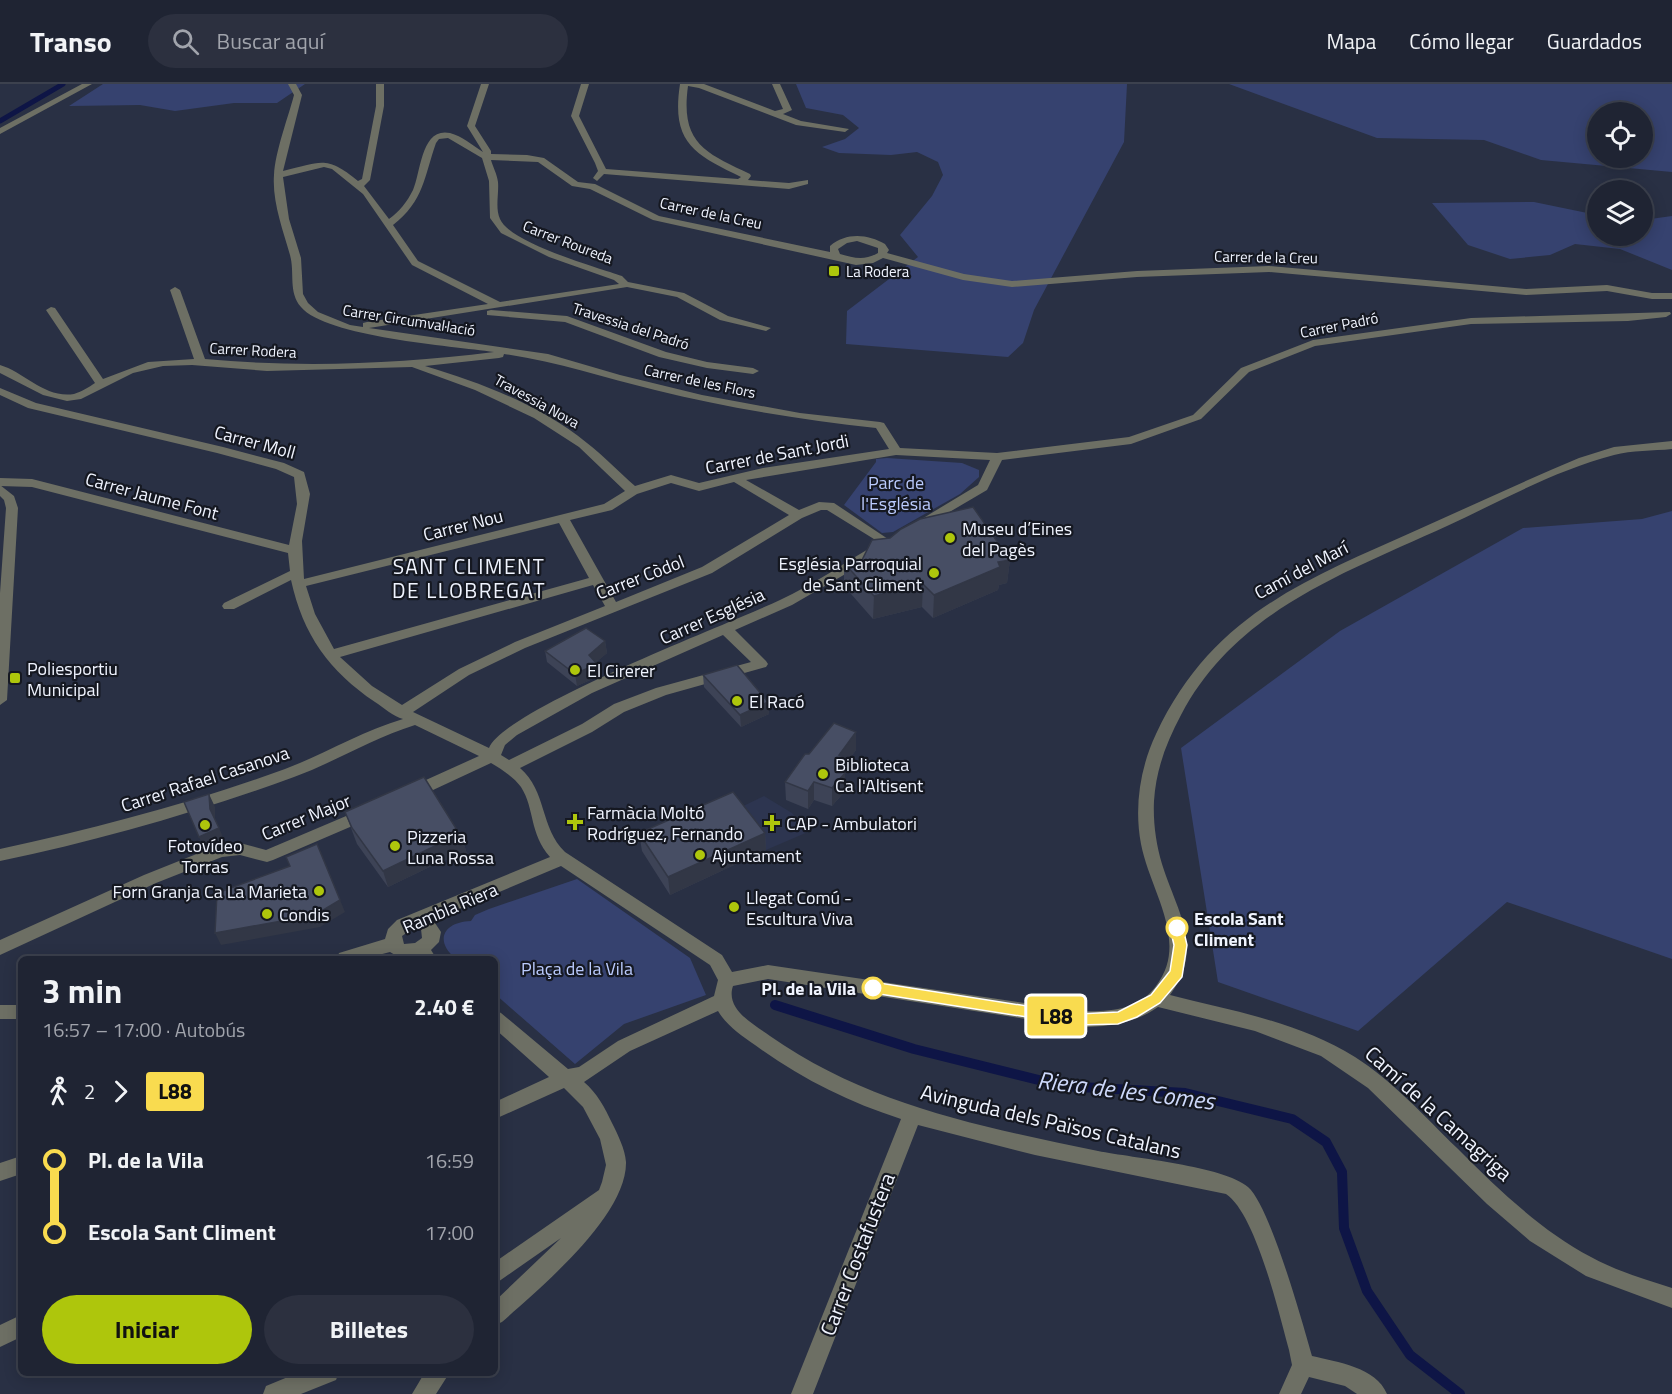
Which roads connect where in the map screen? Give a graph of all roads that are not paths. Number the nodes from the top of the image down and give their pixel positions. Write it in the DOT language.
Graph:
graph roads {
  1 [pos="88,84"];
  2 [pos="292,84"];
  3 [pos="380,84"];
  4 [pos="485,84"];
  5 [pos="585,84"];
  6 [pos="685,84"];
  7 [pos="776,84"];
  8 [pos="774,114"];
  9 [pos="845,129"];
  10 [pos="0,131"];
  11 [pos="485,156"];
  12 [pos="602,171"];
  13 [pos="278,175"];
  14 [pos="740,182"];
  15 [pos="805,182"];
  16 [pos="358,186"];
  17 [pos="592,186"];
  18 [pos="390,223"];
  19 [pos="882,255"];
  20 [pos="836,256"];
  21 [pos="625,284"];
  22 [pos="176,290"];
  23 [pos="1652,296"];
  24 [pos="1672,296"];
  25 [pos="498,305"];
  26 [pos="51,310"];
  27 [pos="464,310"];
  28 [pos="1669,314"];
  29 [pos="402,320"];
  30 [pos="348,328"];
  31 [pos="766,328"];
  32 [pos="388,333"];
  33 [pos="517,353"];
  34 [pos="201,362"];
  35 [pos="411,366"];
  36 [pos="0,368"];
  37 [pos="753,371"];
  38 [pos="101,384"];
  39 [pos="0,391"];
  40 [pos="1672,445"];
  41 [pos="896,451"];
  42 [pos="997,457"];
  43 [pos="735,478"];
  44 [pos="0,482"];
  45 [pos="0,489"];
  46 [pos="633,491"];
  47 [pos="798,515"];
  48 [pos="563,519"];
  49 [pos="914,529"];
  50 [pos="892,541"];
  51 [pos="295,552"];
  52 [pos="298,578"];
  53 [pos="597,580"];
  54 [pos="229,606"];
  55 [pos="612,607"];
  56 [pos="726,630"];
  57 [pos="329,655"];
  58 [pos="0,700"];
  59 [pos="408,716"];
  60 [pos="493,756"];
  61 [pos="507,768"];
  62 [pos="399,799"];
  63 [pos="378,808"];
  64 [pos="0,855"];
  65 [pos="562,859"];
  66 [pos="416,921"];
  67 [pos="393,944"];
  68 [pos="0,948"];
  69 [pos="424,954"];
  70 [pos="352,956"];
  71 [pos="727,980"];
  72 [pos="1155,999"];
  73 [pos="721,1002"];
  74 [pos="0,1012"];
  75 [pos="18,1012"];
  76 [pos="498,1020"];
  77 [pos="567,1078"];
  78 [pos="498,1110"];
  79 [pos="912,1115"];
  80 [pos="18,1166"];
  81 [pos="0,1172"];
  82 [pos="606,1195"];
  83 [pos="498,1272"];
  84 [pos="1672,1298"];
  85 [pos="498,1312"];
  86 [pos="18,1327"];
  87 [pos="0,1336"];
  88 [pos="1302,1365"];
  89 [pos="318,1376"];
  90 [pos="436,1376"];
  91 [pos="274,1394"];
  92 [pos="423,1394"];
  93 [pos="802,1394"];
  94 [pos="1290,1394"];
  95 [pos="1376,1394"];
  1 -- 10 [label="street"];
  2 -- 13 [label="street, Carrer Circumval·lació"];
  3 -- 16 [label="street"];
  4 -- 11 [label="street, Carrer Roureda"];
  5 -- 12 [label="street"];
  6 -- 8 [label="street"];
  6 -- 14 [label="street"];
  7 -- 8 [label="street"];
  8 -- 9 [label="street"];
  11 -- 17 [label="street, Carrer de la Creu"];
  11 -- 18 [label="street"];
  11 -- 21 [label="street, Carrer Roureda"];
  12 -- 14 [label="street"];
  12 -- 17 [label="street"];
  13 -- 16 [label="street"];
  13 -- 30 [label="street, Carrer Circumval·lació"];
  14 -- 15 [label="street"];
  16 -- 18 [label="street"];
  17 -- 20 [label="street, Carrer de la Creu"];
  18 -- 25 [label="street"];
  19 -- 20 [label="street, Carrer de la Creu"];
  19 -- 20 [label="street, Carrer de la Creu"];
  19 -- 23 [label="street, Carrer de la Creu"];
  21 -- 25 [label="street, Carrer Roureda"];
  21 -- 31 [label="street"];
  22 -- 34 [label="street"];
  23 -- 24 [label="street, Carrer de la Creu"];
  23 -- 28 [label="street"];
  25 -- 27 [label="street, Carrer Roureda"];
  26 -- 38 [label="street"];
  27 -- 29 [label="street, Carrer Roureda"];
  27 -- 37 [label="street, Travessia del Padró"];
  28 -- 42 [label="street, Carrer Padró"];
  29 -- 30 [label="street, Carrer Roureda"];
  29 -- 32 [label="street"];
  30 -- 32 [label="street, Carrer Circumval·lació"];
  32 -- 33 [label="street, Carrer Circumval·lació"];
  33 -- 35 [label="street, Carrer Rodera"];
  33 -- 41 [label="street, Carrer de les Flors"];
  34 -- 35 [label="street, Carrer Rodera"];
  34 -- 38 [label="street, Carrer Rodera"];
  35 -- 46 [label="street, Travessia Nova"];
  36 -- 38 [label="street, Carrer Rodera"];
  39 -- 51 [label="street, Carrer Moll"];
  40 -- 72 [label="street, Camí del Marí"];
  41 -- 42 [label="street, Carrer Padró"];
  41 -- 43 [label="street, Carrer de Sant Jordi"];
  42 -- 49 [label="street"];
  43 -- 46 [label="street, Carrer de Sant Jordi"];
  43 -- 47 [label="street"];
  44 -- 51 [label="street, Carrer Jaume Font"];
  45 -- 58 [label="street"];
  46 -- 48 [label="street, Carrer Nou"];
  47 -- 50 [label="street, Carrer Còdol"];
  47 -- 55 [label="street, Carrer Còdol"];
  48 -- 52 [label="street, Carrer Nou"];
  48 -- 53 [label="street"];
  50 -- 56 [label="street, Carrer Església"];
  51 -- 52 [label="street, Carrer Moll"];
  52 -- 54 [label="street, Carrer Nou"];
  52 -- 57 [label="street, Carrer Moll"];
  53 -- 55 [label="street"];
  53 -- 57 [label="street"];
  55 -- 59 [label="street, Carrer Còdol"];
  56 -- 60 [label="street, Carrer Església"];
  56 -- 61 [label="street"];
  57 -- 59 [label="street, Carrer Moll"];
  59 -- 60 [label="street, Carrer Moll"];
  59 -- 64 [label="street, Carrer Rafael Casanova"];
  60 -- 61 [label="street, Carrer Moll"];
  60 -- 62 [label="street"];
  61 -- 65 [label="street, Carrer Moll"];
  63 -- 68 [label="street, Carrer Major"];
  65 -- 66 [label="street, Rambla Riera"];
  65 -- 71 [label="street"];
  66 -- 67 [label="street, Rambla Riera"];
  66 -- 69 [label="street"];
  67 -- 69 [label="street"];
  67 -- 70 [label="street, Rambla Riera"];
  71 -- 72 [label="street, Camí del Marí"];
  71 -- 73 [label="street"];
  72 -- 84 [label="street, Camí de la Camagriga"];
  73 -- 77 [label="street"];
  73 -- 79 [label="street, Avinguda dels Països Catalans"];
  74 -- 75 [label="street"];
  76 -- 77 [label="street"];
  77 -- 78 [label="street"];
  77 -- 82 [label="street"];
  79 -- 88 [label="street, Avinguda dels Països Catalans"];
  79 -- 93 [label="street, Carrer Costafustera"];
  80 -- 81 [label="street"];
  82 -- 83 [label="street"];
  82 -- 85 [label="street"];
  86 -- 87 [label="street"];
  88 -- 94 [label="street"];
  88 -- 95 [label="street"];
  89 -- 91 [label="street"];
  90 -- 92 [label="street"];
}
